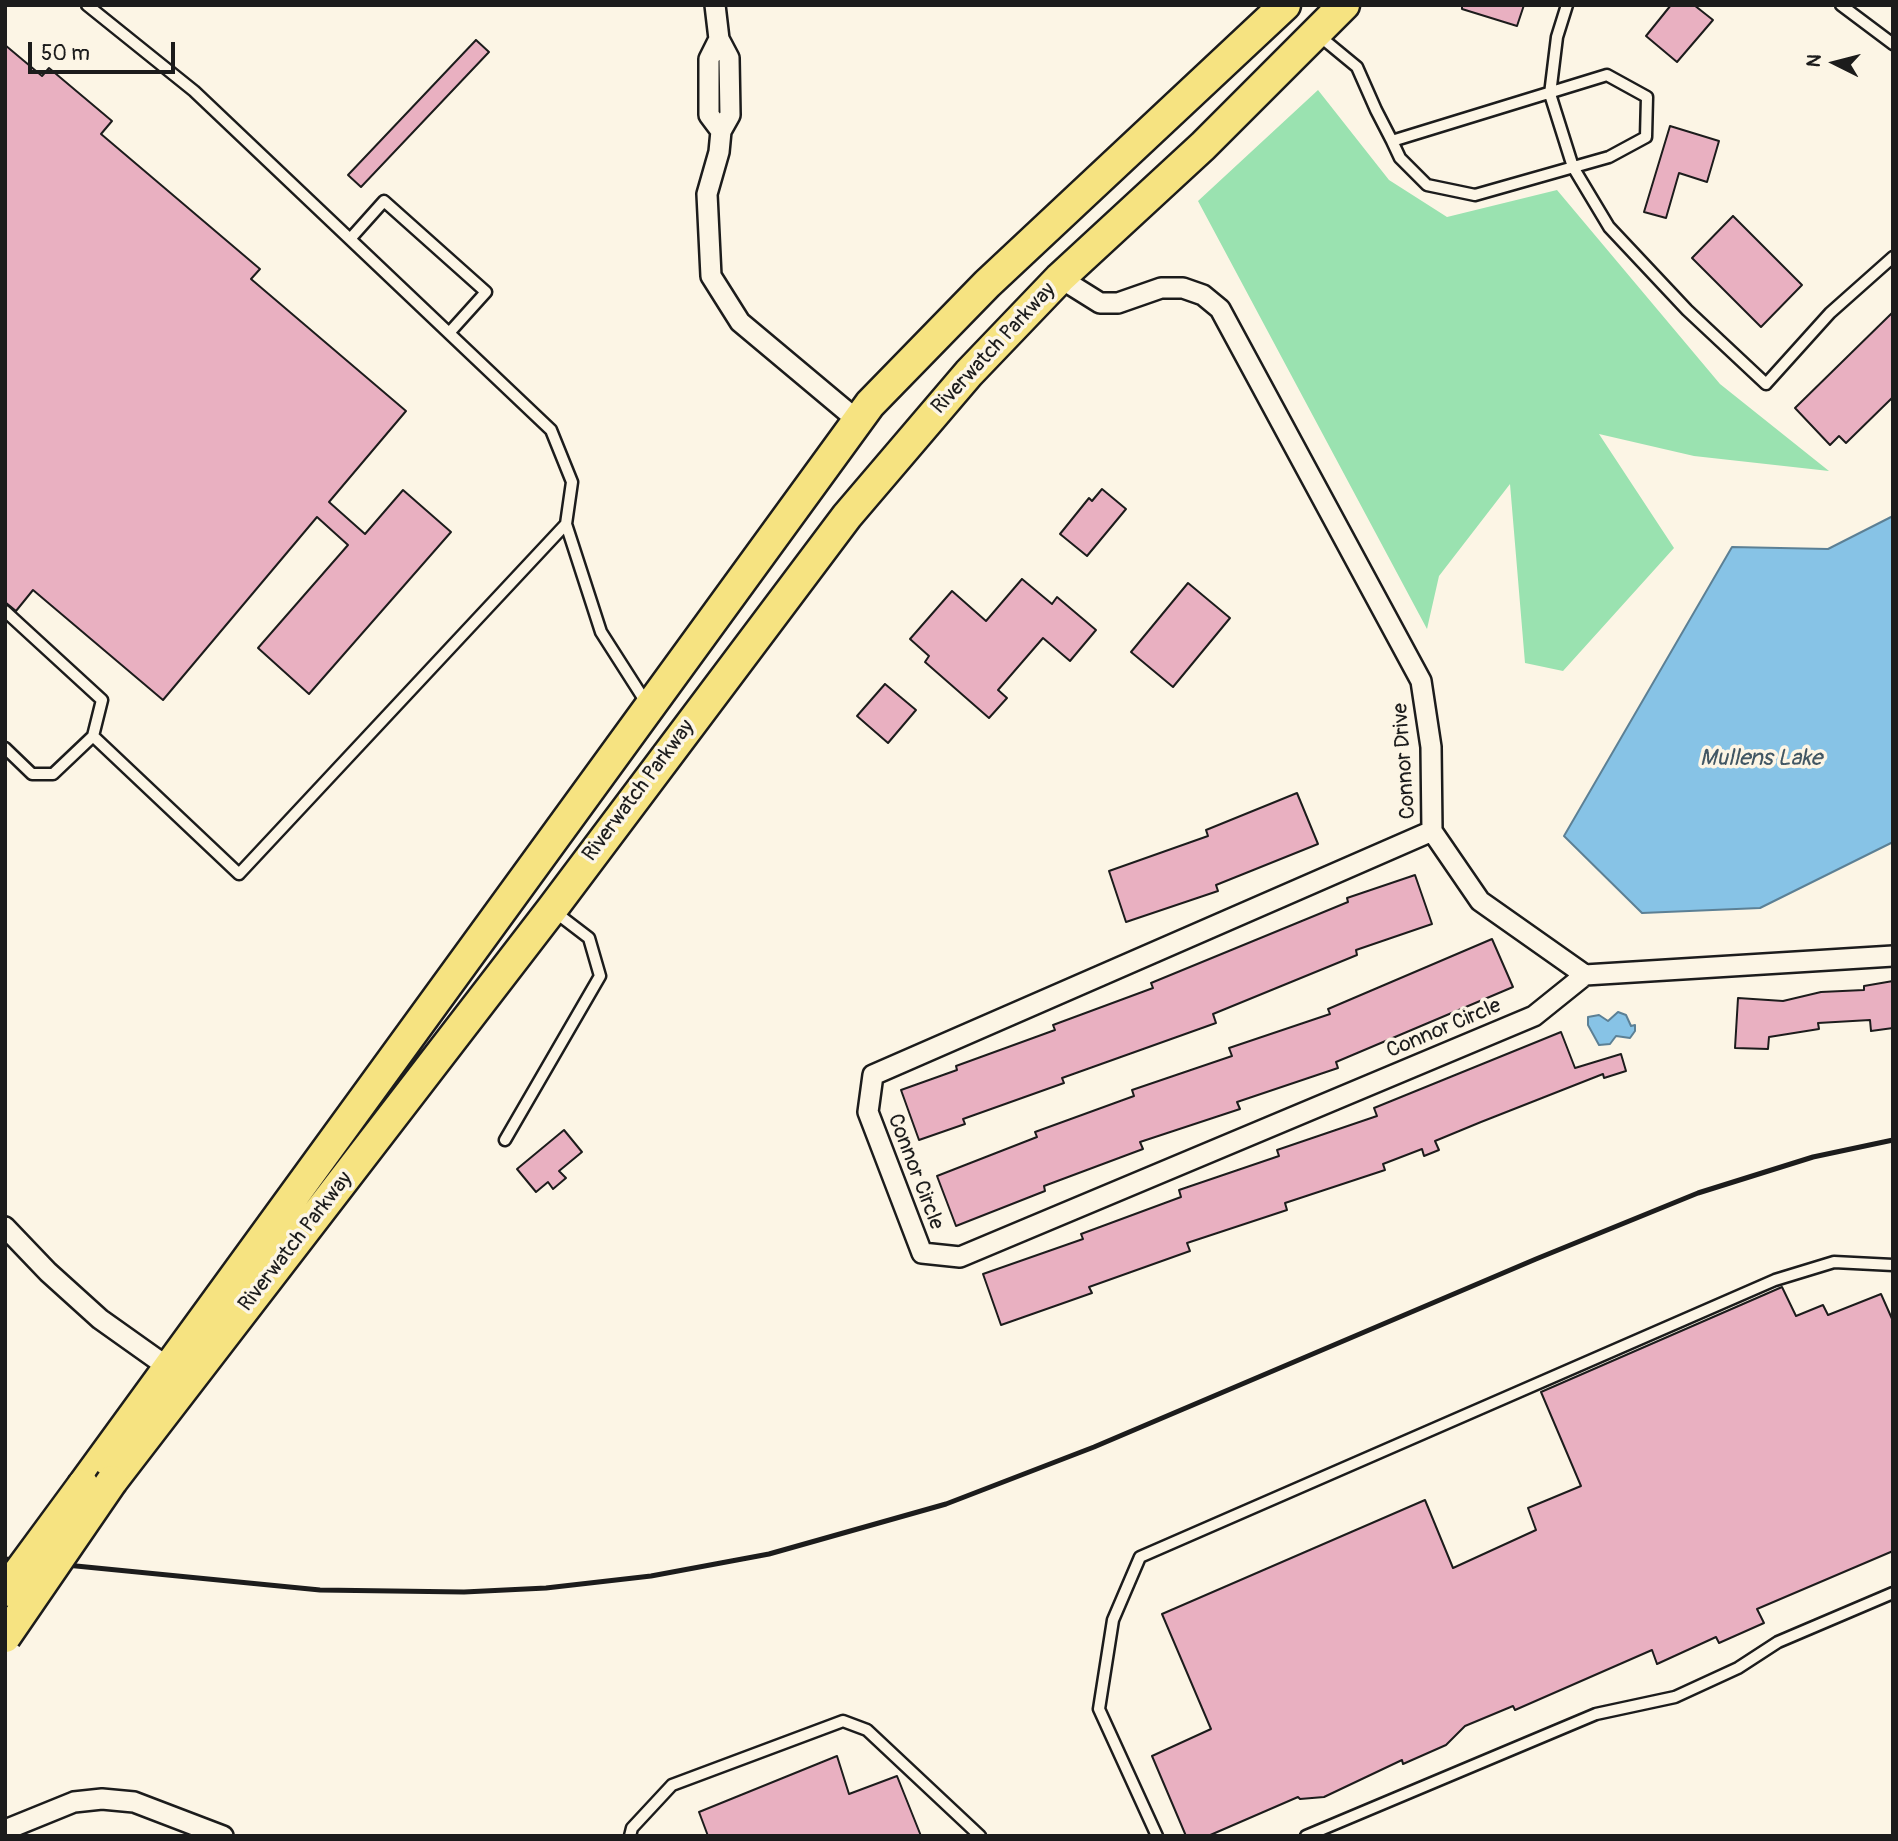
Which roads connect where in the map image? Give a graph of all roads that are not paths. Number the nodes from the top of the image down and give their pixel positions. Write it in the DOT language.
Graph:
graph roads {
  1 [pos="87,5"];
  2 [pos="715,5"];
  3 [pos="1285,5"];
  4 [pos="1344,5"];
  5 [pos="1567,5"];
  6 [pos="1841,5"];
  7 [pos="1315,33"];
  8 [pos="1893,44"];
  9 [pos="1550,94"];
  10 [pos="1391,141"];
  11 [pos="1573,167"];
  12 [pos="350,239"];
  13 [pos="1893,257"];
  14 [pos="1060,278"];
  15 [pos="449,333"];
  16 [pos="857,420"];
  17 [pos="566,524"];
  18 [pos="5,611"];
  19 [pos="648,707"];
  20 [pos="93,736"];
  21 [pos="5,748"];
  22 [pos="1432,831"];
  23 [pos="552,909"];
  24 [pos="1893,956"];
  25 [pos="1585,975"];
  26 [pos="505,1140"];
  27 [pos="5,1227"];
  28 [pos="1893,1265"];
  29 [pos="178,1375"];
  30 [pos="5,1591"];
  31 [pos="1893,1593"];
  32 [pos="5,1637"];
  33 [pos="5,1830"];
  34 [pos="223,1836"];
  35 [pos="630,1836"];
  36 [pos="980,1836"];
  37 [pos="1157,1836"];
  38 [pos="1306,1836"];
  1 -- 12 [label="lane"];
  2 -- 16 [label="street"];
  3 -- 16 [label="main road, Riverwatch Parkway"];
  4 -- 7 [label="main road, Riverwatch Parkway"];
  5 -- 9 [label="lane"];
  6 -- 8 [label="lane"];
  7 -- 10 [label="lane"];
  7 -- 14 [label="main road, Riverwatch Parkway"];
  9 -- 10 [label="lane"];
  9 -- 11 [label="lane"];
  9 -- 11 [label="lane"];
  10 -- 11 [label="lane"];
  11 -- 13 [label="lane"];
  12 -- 15 [label="lane"];
  12 -- 15 [label="lane"];
  14 -- 22 [label="street, Connor Drive"];
  14 -- 23 [label="main road, Riverwatch Parkway"];
  15 -- 17 [label="lane"];
  16 -- 19 [label="main road, Riverwatch Parkway"];
  17 -- 19 [label="lane"];
  17 -- 20 [label="lane"];
  18 -- 20 [label="lane"];
  19 -- 29 [label="main road, Riverwatch Parkway"];
  20 -- 21 [label="lane"];
  22 -- 25 [label="street, Connor Drive"];
  22 -- 25 [label="street, Connor Circle"];
  23 -- 26 [label="lane"];
  23 -- 29 [label="main road, Riverwatch Parkway"];
  24 -- 25 [label="street"];
  27 -- 29 [label="street"];
  28 -- 37 [label="lane"];
  29 -- 30 [label="main road, Riverwatch Parkway, bridge"];
  29 -- 32 [label="main road, Riverwatch Parkway, bridge"];
  31 -- 38 [label="lane"];
  33 -- 34 [label="street"];
  35 -- 36 [label="lane"];
}
